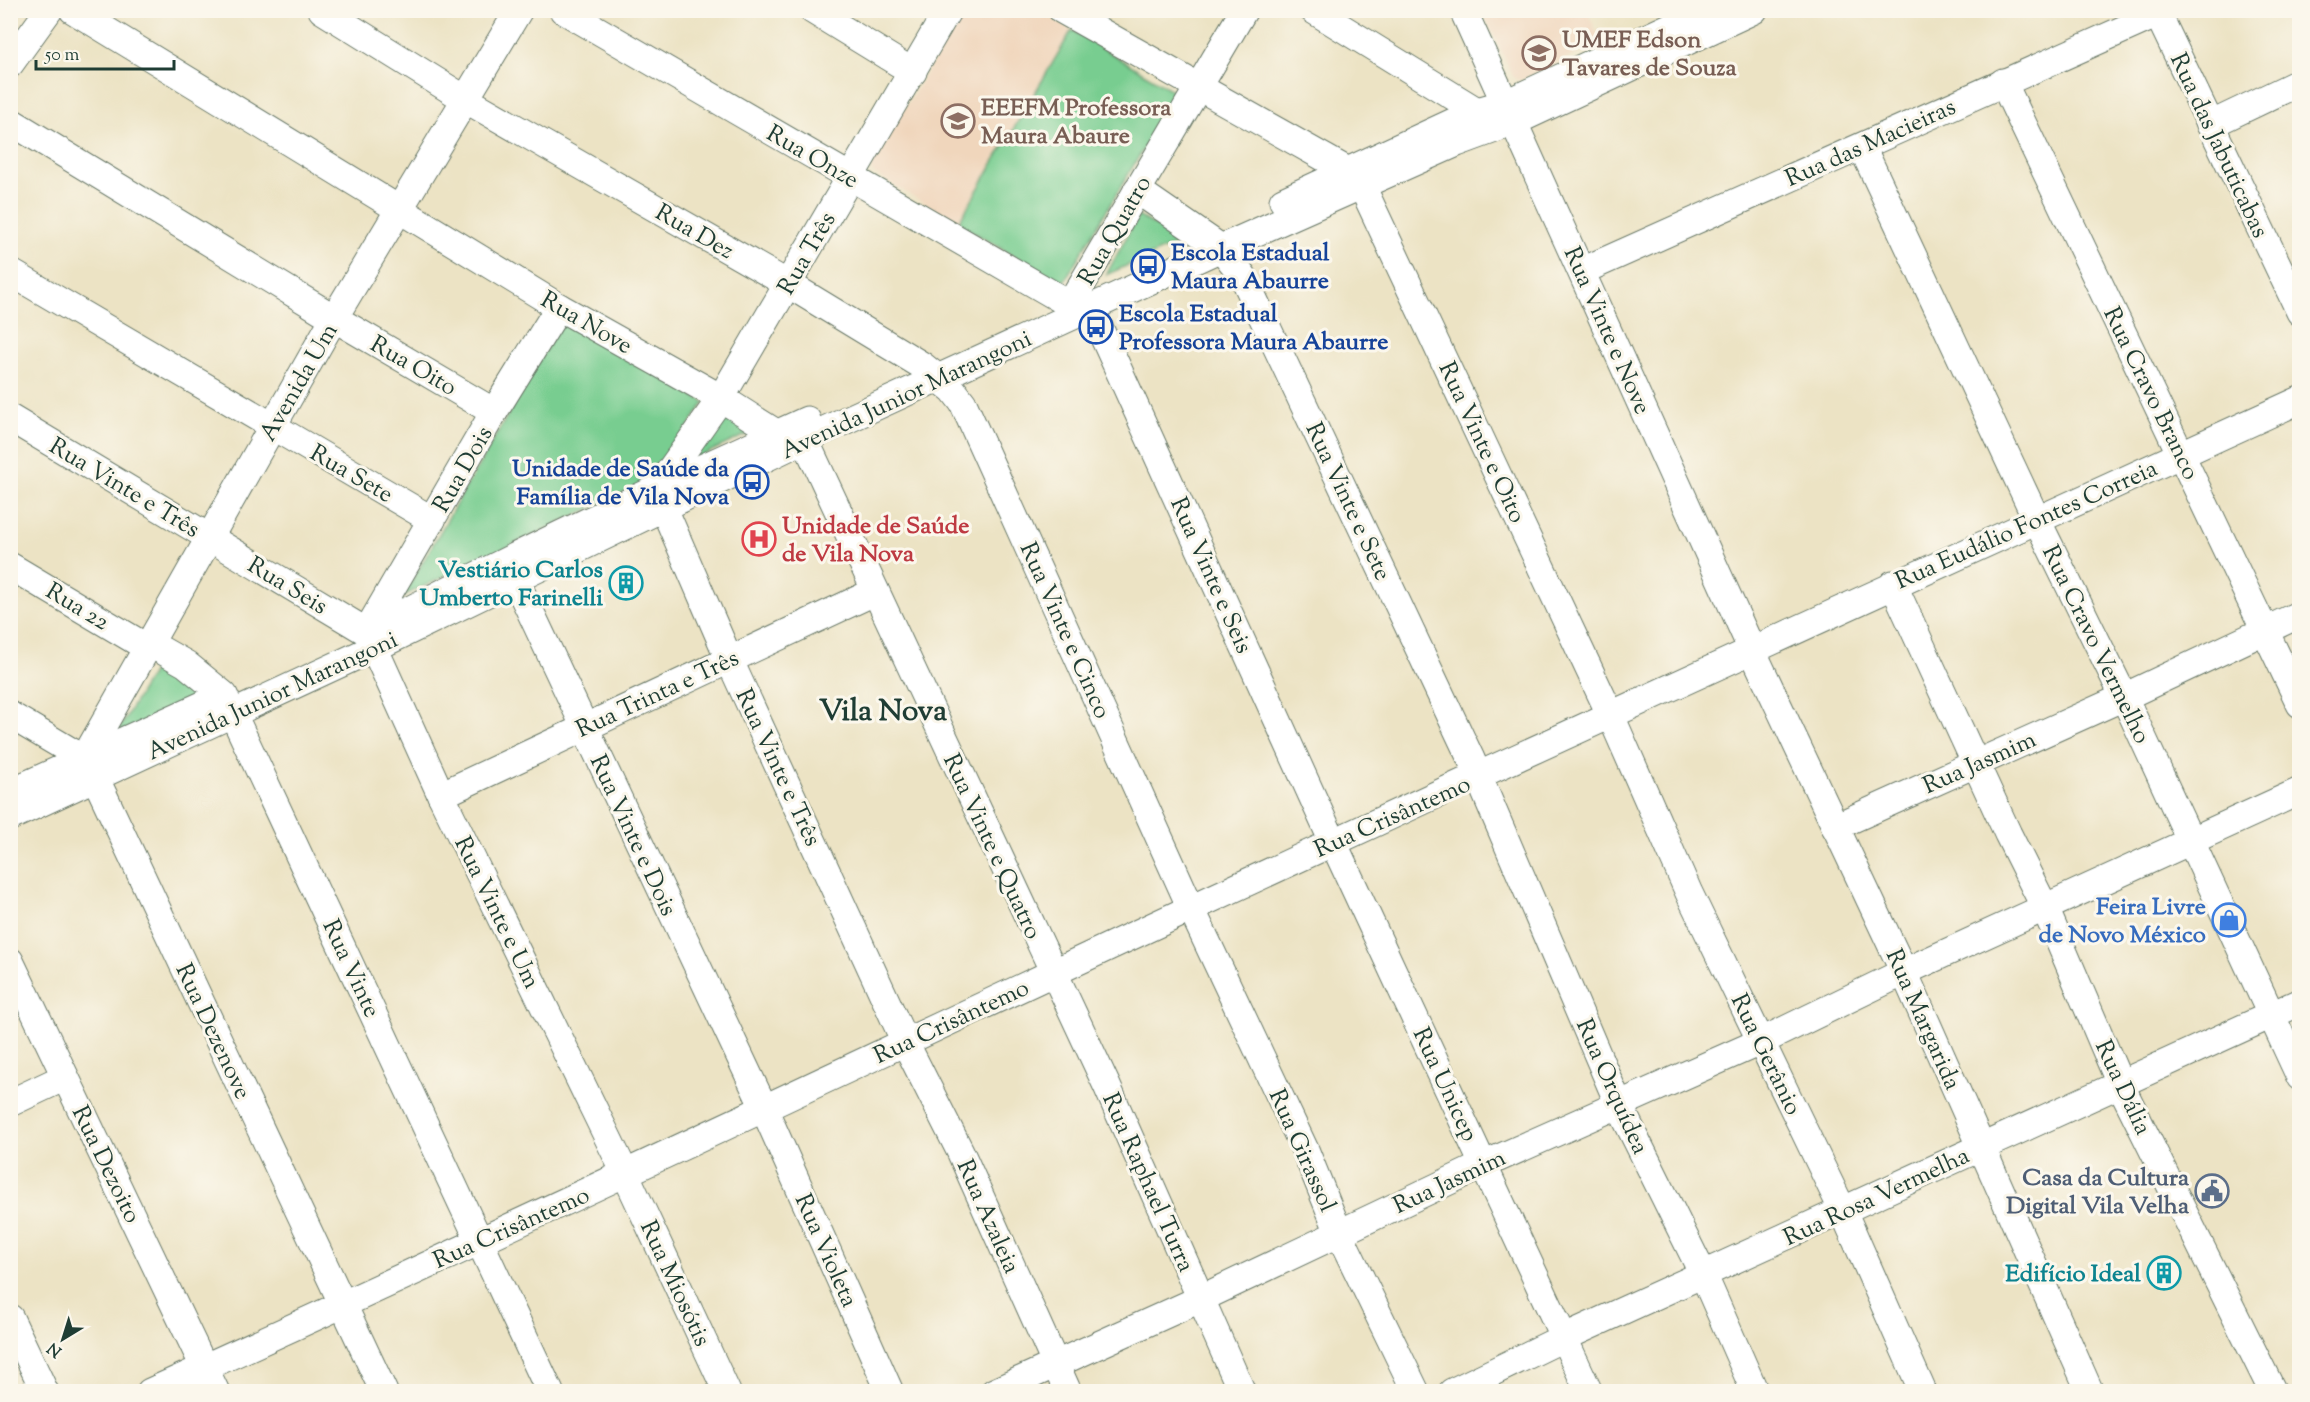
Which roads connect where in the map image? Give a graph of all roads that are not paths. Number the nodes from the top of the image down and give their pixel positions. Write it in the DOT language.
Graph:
graph roads {
  1 [pos="49,10"];
  2 [pos="73,10"];
  3 [pos="322,10"];
  4 [pos="519,10"];
  5 [pos="563,10"];
  6 [pos="812,10"];
  7 [pos="948,10"];
  8 [pos="1062,10"];
  9 [pos="1244,10"];
  10 [pos="1313,10"];
  11 [pos="1463,10"];
  12 [pos="1754,10"];
  13 [pos="2157,12"];
  14 [pos="1709,17"];
  15 [pos="111,20"];
  16 [pos="10,64"];
  17 [pos="912,72"];
  18 [pos="2300,81"];
  19 [pos="2003,82"];
  20 [pos="1198,88"];
  21 [pos="465,99"];
  22 [pos="1478,111"];
  23 [pos="1510,112"];
  24 [pos="10,121"];
  25 [pos="2210,125"];
  26 [pos="1862,147"];
  27 [pos="850,178"];
  28 [pos="1355,178"];
  29 [pos="1137,190"];
  30 [pos="399,210"];
  31 [pos="1213,242"];
  32 [pos="1581,271"];
  33 [pos="10,272"];
  34 [pos="788,285"];
  35 [pos="1076,301"];
  36 [pos="559,307"];
  37 [pos="2300,312"];
  38 [pos="334,318"];
  39 [pos="931,373"];
  40 [pos="721,398"];
  41 [pos="2300,400"];
  42 [pos="494,412"];
  43 [pos="10,418"];
  44 [pos="272,426"];
  45 [pos="791,437"];
  46 [pos="2181,454"];
  47 [pos="659,499"];
  48 [pos="2036,518"];
  49 [pos="432,520"];
  50 [pos="209,537"];
  51 [pos="10,566"];
  52 [pos="510,569"];
  53 [pos="1893,584"];
  54 [pos="874,592"];
  55 [pos="2300,614"];
  56 [pos="2265,630"];
  57 [pos="370,640"];
  58 [pos="148,645"];
  59 [pos="1752,650"];
  60 [pos="729,659"];
  61 [pos="2124,697"];
  62 [pos="228,704"];
  63 [pos="2300,704"];
  64 [pos="10,714"];
  65 [pos="1611,716"];
  66 [pos="584,728"];
  67 [pos="1977,763"];
  68 [pos="90,768"];
  69 [pos="1479,776"];
  70 [pos="2300,791"];
  71 [pos="10,792"];
  72 [pos="441,795"];
  73 [pos="10,817"];
  74 [pos="1834,827"];
  75 [pos="2190,840"];
  76 [pos="1333,842"];
  77 [pos="1191,908"];
  78 [pos="2045,908"];
  79 [pos="10,961"];
  80 [pos="1904,972"];
  81 [pos="1053,975"];
  82 [pos="2300,1002"];
  83 [pos="2270,1016"];
  84 [pos="1762,1041"];
  85 [pos="905,1042"];
  86 [pos="65,1077"];
  87 [pos="2300,1077"];
  88 [pos="2121,1086"];
  89 [pos="10,1103"];
  90 [pos="1619,1105"];
  91 [pos="764,1109"];
  92 [pos="1981,1148"];
  93 [pos="1483,1165"];
  94 [pos="626,1175"];
  95 [pos="1843,1211"];
  96 [pos="1339,1233"];
  97 [pos="480,1240"];
  98 [pos="1704,1276"];
  99 [pos="1200,1299"];
  100 [pos="342,1304"];
  101 [pos="10,1318"];
  102 [pos="1564,1337"];
  103 [pos="1056,1364"];
  104 [pos="204,1367"];
  105 [pos="45,1392"];
  106 [pos="150,1392"];
  107 [pos="216,1392"];
  108 [pos="384,1392"];
  109 [pos="550,1392"];
  110 [pos="727,1392"];
  111 [pos="890,1392"];
  112 [pos="994,1392"];
  113 [pos="1068,1392"];
  114 [pos="1242,1392"];
  115 [pos="1416,1392"];
  116 [pos="1452,1392"];
  117 [pos="1589,1392"];
  118 [pos="1755,1392"];
  119 [pos="1923,1392"];
  120 [pos="2090,1392"];
  121 [pos="2273,1392"];
  1 -- 16 [label="street"];
  2 -- 15 [label="street, Rua Nove"];
  3 -- 21 [label="street, Rua Dez"];
  4 -- 21 [label="street, Avenida Um"];
  5 -- 27 [label="street, Rua Onze"];
  6 -- 17 [label="street"];
  7 -- 17 [label="street, Rua Três"];
  8 -- 20 [label="street"];
  9 -- 20 [label="street, Rua Quatro"];
  10 -- 22 [label="street"];
  11 -- 23 [label="street, Rua Vinte e Nove"];
  12 -- 14 [label="street"];
  13 -- 19 [label="street, Rua das Macieiras"];
  13 -- 25 [label="street, Rua das Jabuticabas"];
  14 -- 23 [label="street"];
  15 -- 30 [label="street, Rua Nove"];
  17 -- 27 [label="street, Rua Três"];
  18 -- 25 [label="street"];
  19 -- 26 [label="street, Rua das Macieiras"];
  19 -- 46 [label="street, Rua Cravo Branco"];
  20 -- 28 [label="street"];
  20 -- 29 [label="street, Rua Quatro"];
  21 -- 30 [label="street, Avenida Um"];
  21 -- 34 [label="street, Rua Dez"];
  22 -- 23 [label="street, Avenida Junior Marangoni"];
  22 -- 28 [label="street, Avenida Junior Marangoni"];
  23 -- 28 [label="street, Avenida Junior Marangoni"];
  23 -- 32 [label="street, Rua Vinte e Nove"];
  24 -- 38 [label="street, Rua Oito"];
  25 -- 37 [label="street, Rua das Jabuticabas"];
  26 -- 32 [label="street, Rua das Macieiras"];
  26 -- 48 [label="street, Rua Cravo Vermelho"];
  27 -- 34 [label="street, Rua Três"];
  27 -- 35 [label="street, Rua Onze"];
  28 -- 31 [label="street, Avenida Junior Marangoni"];
  28 -- 65 [label="street, Rua Vinte e Oito"];
  29 -- 31 [label="street, Rua Vinte e Sete"];
  29 -- 35 [label="street, Rua Quatro"];
  30 -- 36 [label="street, Rua Nove"];
  30 -- 38 [label="street, Avenida Um"];
  31 -- 35 [label="street, Avenida Junior Marangoni"];
  31 -- 69 [label="street, Rua Vinte e Sete"];
  32 -- 59 [label="street, Rua Vinte e Nove"];
  33 -- 44 [label="street, Rua Sete"];
  34 -- 39 [label="street, Rua Dez"];
  34 -- 40 [label="street, Rua Três"];
  35 -- 39 [label="street, Avenida Junior Marangoni"];
  35 -- 76 [label="street, Rua Vinte e Seis"];
  36 -- 40 [label="street, Rua Nove"];
  36 -- 42 [label="street, Rua Dois"];
  38 -- 42 [label="street, Rua Oito"];
  38 -- 44 [label="street, Avenida Um"];
  39 -- 45 [label="street, Avenida Junior Marangoni"];
  39 -- 77 [label="street, Rua Vinte e Cinco"];
  40 -- 45 [label="street, Rua Nove"];
  40 -- 47 [label="street, Rua Três"];
  41 -- 46 [label="street, Rua Eudálio Fontes Correia"];
  42 -- 49 [label="street, Rua Dois"];
  43 -- 50 [label="street, Rua Vinte e Três"];
  44 -- 49 [label="street, Rua Sete"];
  44 -- 50 [label="street, Avenida Um"];
  45 -- 47 [label="street, Avenida Junior Marangoni"];
  45 -- 54 [label="street, Rua Vinte e Quatro"];
  46 -- 48 [label="street, Rua Eudálio Fontes Correia"];
  46 -- 56 [label="street, Rua Cravo Branco"];
  47 -- 52 [label="street, Avenida Junior Marangoni"];
  47 -- 60 [label="street, Rua Vinte e Três"];
  48 -- 53 [label="street, Rua Eudálio Fontes Correia"];
  48 -- 61 [label="street, Rua Cravo Vermelho"];
  49 -- 57 [label="street, Rua Dois"];
  50 -- 57 [label="street, Rua Seis"];
  50 -- 58 [label="street, Avenida Um"];
  51 -- 58 [label="street, Rua 22"];
  52 -- 57 [label="street, Avenida Junior Marangoni"];
  52 -- 66 [label="street, Rua Vinte e Dois"];
  53 -- 59 [label="street, Rua Eudálio Fontes Correia"];
  53 -- 67 [label="street, Rua Dália"];
  54 -- 60 [label="street, Rua Trinta e Três"];
  54 -- 81 [label="street, Rua Vinte e Quatro"];
  55 -- 56 [label="street, Rua Jasmim"];
  56 -- 61 [label="street, Rua Jasmim"];
  56 -- 63 [label="street, Rua Cravo Branco"];
  57 -- 62 [label="street, Avenida Junior Marangoni"];
  57 -- 72 [label="street, Rua Vinte e Um"];
  58 -- 62 [label="street, Rua 22"];
  58 -- 68 [label="street, Avenida Um"];
  59 -- 65 [label="street, Rua Crisântemo"];
  59 -- 74 [label="street, Rua Margarida"];
  60 -- 66 [label="street, Rua Trinta e Três"];
  60 -- 85 [label="street, Rua Vinte e Três"];
  61 -- 67 [label="street, Rua Jasmim"];
  61 -- 75 [label="street, Rua Cravo Vermelho"];
  62 -- 68 [label="street, Avenida Junior Marangoni"];
  62 -- 97 [label="street, Rua Vinte"];
  64 -- 68 [label="street"];
  65 -- 69 [label="street, Rua Crisântemo"];
  65 -- 84 [label="street, Rua Gerânio"];
  66 -- 72 [label="street, Rua Trinta e Três"];
  66 -- 91 [label="street, Rua Vinte e Dois"];
  67 -- 74 [label="street, Rua Jasmim"];
  67 -- 78 [label="street, Rua Dália"];
  68 -- 71 [label="street, Avenida Junior Marangoni"];
  68 -- 73 [label="street, Avenida Junior Marangoni"];
  68 -- 100 [label="street, Rua Dezenove"];
  69 -- 76 [label="street, Rua Crisântemo"];
  69 -- 90 [label="street, Rua Orquídea"];
  70 -- 75 [label="street, Rua Jasmim"];
  72 -- 94 [label="street, Rua Vinte e Um"];
  74 -- 80 [label="street, Rua Margarida"];
  75 -- 78 [label="street, Rua Jasmim"];
  75 -- 83 [label="street, Rua Cravo Vermelho"];
  76 -- 77 [label="street, Rua Crisântemo"];
  76 -- 93 [label="street, Rua Unicep"];
  77 -- 81 [label="street, Rua Crisântemo"];
  77 -- 96 [label="street, Rua Girassol"];
  78 -- 80 [label="street, Rua Jasmim"];
  78 -- 88 [label="street, Rua Dália"];
  79 -- 86 [label="street, Rua Dezoito"];
  80 -- 84 [label="street, Rua Jasmim"];
  80 -- 92 [label="street, Rua Margarida"];
  81 -- 85 [label="street, Rua Crisântemo"];
  81 -- 99 [label="street, Rua Raphael Turra"];
  82 -- 83 [label="street, Rua Rosa Vermelha"];
  83 -- 87 [label="street, Rua Cravo Vermelho"];
  83 -- 88 [label="street, Rua Rosa Vermelha"];
  84 -- 90 [label="street, Rua Jasmim"];
  84 -- 95 [label="street, Rua Gerânio"];
  85 -- 91 [label="street, Rua Crisântemo"];
  85 -- 103 [label="street, Rua Azaleia"];
  86 -- 89 [label="street"];
  86 -- 104 [label="street, Rua Dezoito"];
  88 -- 92 [label="street, Rua Rosa Vermelha"];
  88 -- 121 [label="street, Rua Dália"];
  90 -- 93 [label="street, Rua Jasmim"];
  90 -- 98 [label="street, Rua Orquídea"];
  91 -- 94 [label="street, Rua Crisântemo"];
  91 -- 111 [label="street, Rua Violeta"];
  92 -- 95 [label="street, Rua Rosa Vermelha"];
  92 -- 120 [label="street, Rua Margarida"];
  93 -- 96 [label="street, Rua Jasmim"];
  93 -- 102 [label="street, Rua Unicep"];
  94 -- 97 [label="street, Rua Crisântemo"];
  94 -- 110 [label="street, Rua Miosótis"];
  95 -- 98 [label="street, Rua Rosa Vermelha"];
  95 -- 119 [label="street, Rua Gerânio"];
  96 -- 99 [label="street, Rua Jasmim"];
  96 -- 115 [label="street, Rua Girassol"];
  97 -- 100 [label="street, Rua Crisântemo"];
  97 -- 109 [label="street, Rua Vinte"];
  98 -- 102 [label="street, Rua Rosa Vermelha"];
  98 -- 118 [label="street, Rua Orquídea"];
  99 -- 103 [label="street, Rua Jasmim"];
  99 -- 114 [label="street, Rua Raphael Turra"];
  100 -- 104 [label="street, Rua Crisântemo"];
  100 -- 108 [label="street, Rua Dezenove"];
  101 -- 105 [label="street"];
  102 -- 116 [label="street, Rua Rosa Vermelha"];
  102 -- 117 [label="street, Rua Unicep"];
  103 -- 112 [label="street, Rua Jasmim"];
  103 -- 113 [label="street, Rua Azaleia"];
  104 -- 106 [label="street, Rua Crisântemo"];
  104 -- 107 [label="street, Rua Dezoito"];
}
